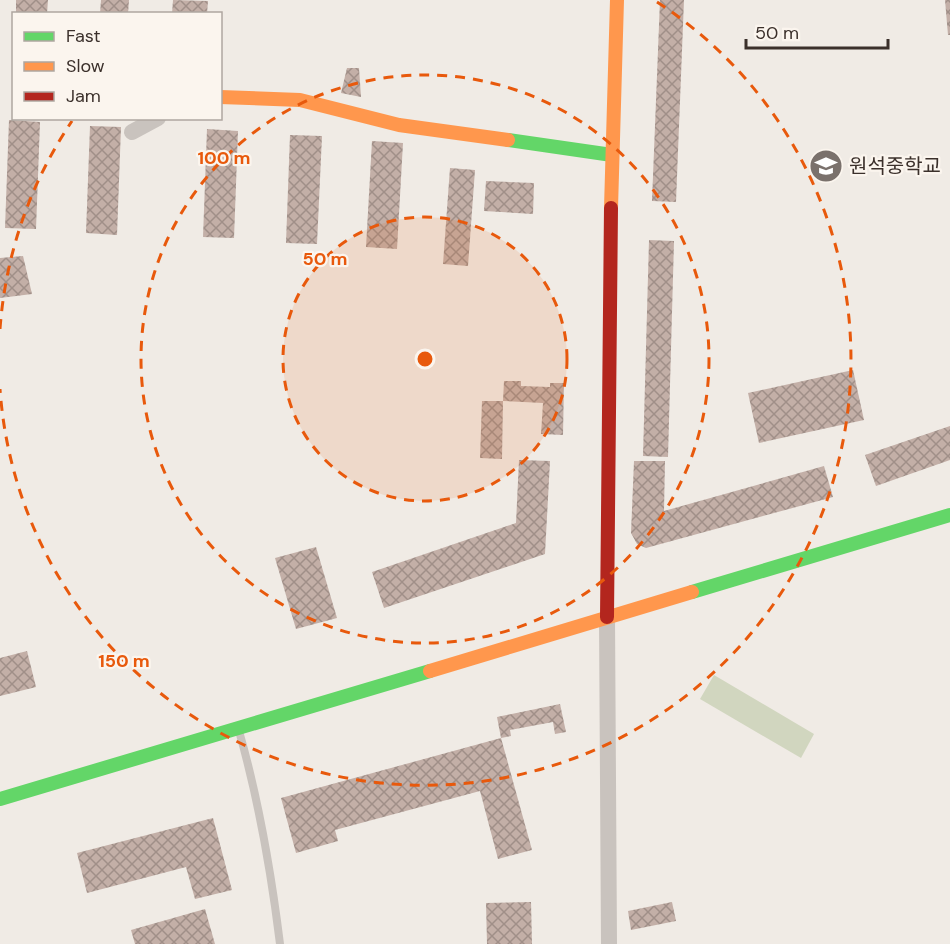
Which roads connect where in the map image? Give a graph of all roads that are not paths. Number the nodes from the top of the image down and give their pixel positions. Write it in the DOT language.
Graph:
graph roads {
  1 [pos="617,0"];
  2 [pos="222,97"];
  3 [pos="154,120"];
  4 [pos="132,132"];
  5 [pos="612,155"];
  6 [pos="950,515"];
  7 [pos="607,617"];
  8 [pos="238,727"];
  9 [pos="0,799"];
  10 [pos="280,944"];
  11 [pos="609,944"];
  1 -- 5 [label="street"];
  2 -- 5 [label="street"];
  3 -- 4 [label="street"];
  5 -- 7 [label="street"];
  6 -- 7 [label="street"];
  7 -- 8 [label="street"];
  7 -- 11 [label="street"];
  8 -- 9 [label="street"];
  8 -- 10 [label="lane"];
}
